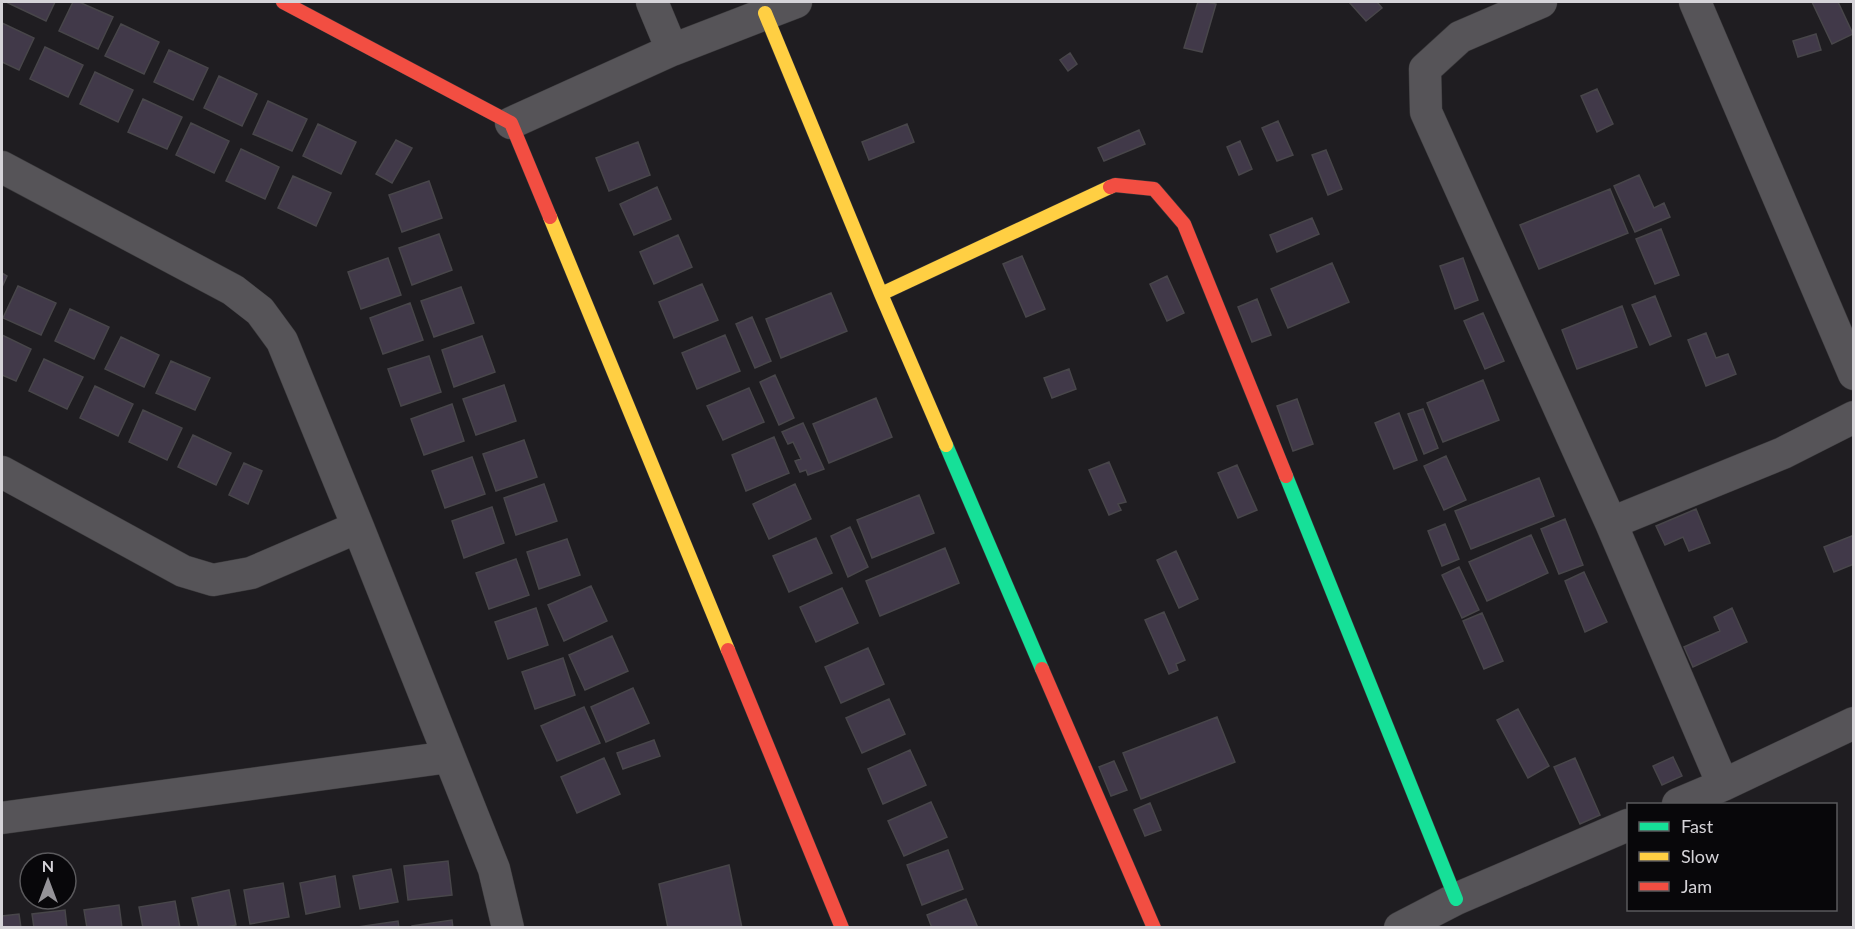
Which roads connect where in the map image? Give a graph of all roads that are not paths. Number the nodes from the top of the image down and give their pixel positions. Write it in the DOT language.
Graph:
graph roads {
  1 [pos="283,2"];
  2 [pos="652,2"];
  3 [pos="796,2"];
  4 [pos="1541,2"];
  5 [pos="1695,2"];
  6 [pos="765,13"];
  7 [pos="672,50"];
  8 [pos="511,123"];
  9 [pos="2,167"];
  10 [pos="881,294"];
  11 [pos="1854,374"];
  12 [pos="1854,417"];
  13 [pos="2,472"];
  14 [pos="1611,523"];
  15 [pos="358,526"];
  16 [pos="1854,723"];
  17 [pos="449,757"];
  18 [pos="1723,785"];
  19 [pos="1680,803"];
  20 [pos="2,818"];
  21 [pos="1627,826"];
  22 [pos="1456,899"];
  23 [pos="508,927"];
  24 [pos="842,927"];
  25 [pos="1154,927"];
  26 [pos="1400,927"];
  1 -- 8 [label="street"];
  2 -- 7 [label="street"];
  3 -- 6 [label="street"];
  4 -- 14 [label="street"];
  5 -- 11 [label="street"];
  6 -- 7 [label="street"];
  6 -- 10 [label="street"];
  7 -- 8 [label="street"];
  8 -- 24 [label="street"];
  9 -- 15 [label="street"];
  10 -- 22 [label="street"];
  10 -- 25 [label="street"];
  12 -- 14 [label="street"];
  13 -- 15 [label="street"];
  14 -- 18 [label="street"];
  15 -- 17 [label="street"];
  16 -- 18 [label="street"];
  17 -- 20 [label="street"];
  17 -- 23 [label="street"];
  18 -- 19 [label="street"];
  21 -- 22 [label="street"];
  22 -- 26 [label="street"];
}
